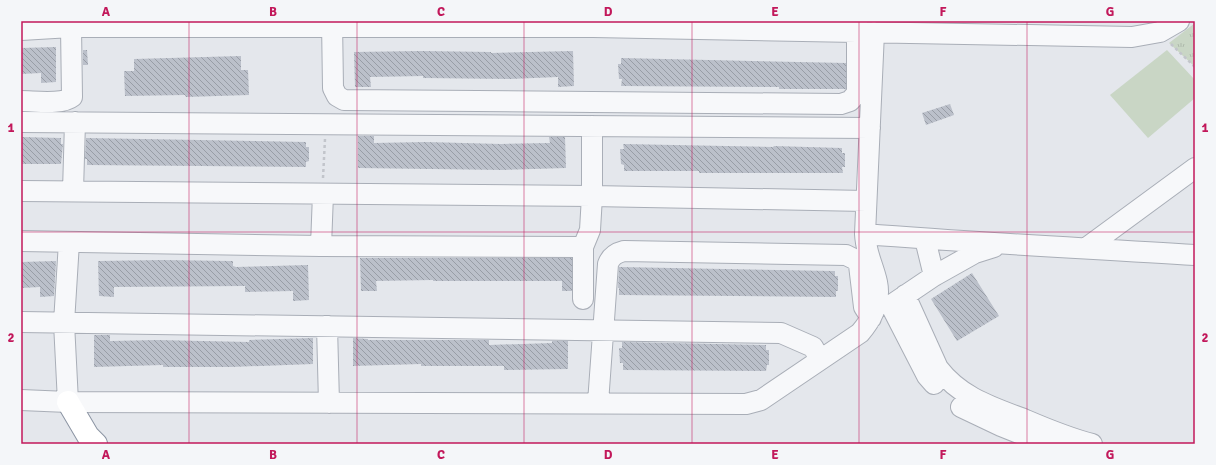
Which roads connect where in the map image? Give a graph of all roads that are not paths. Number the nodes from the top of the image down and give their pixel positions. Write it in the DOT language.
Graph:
graph roads {
  1 [pos="1179,21"];
  2 [pos="332,24"];
  3 [pos="593,24"];
  4 [pos="612,24"];
  5 [pos="1103,26"];
  6 [pos="71,27"];
  7 [pos="1155,27"];
  8 [pos="863,28"];
  9 [pos="21,30"];
  10 [pos="21,101"];
  11 [pos="21,122"];
  12 [pos="74,122"];
  13 [pos="592,126"];
  14 [pos="870,128"];
  15 [pos="1195,168"];
  16 [pos="21,191"];
  17 [pos="73,191"];
  18 [pos="323,194"];
  19 [pos="592,196"];
  20 [pos="866,201"];
  21 [pos="865,234"];
  22 [pos="925,239"];
  23 [pos="21,241"];
  24 [pos="69,242"];
  25 [pos="1012,244"];
  26 [pos="321,246"];
  27 [pos="583,247"];
  28 [pos="1086,248"];
  29 [pos="1195,255"];
  30 [pos="934,276"];
  31 [pos="583,299"];
  32 [pos="898,300"];
  33 [pos="869,321"];
  34 [pos="21,322"];
  35 [pos="64,323"];
  36 [pos="327,326"];
  37 [pos="603,330"];
  38 [pos="820,360"];
  39 [pos="21,400"];
  40 [pos="68,402"];
  41 [pos="329,403"];
  42 [pos="598,403"];
  43 [pos="80,444"];
  44 [pos="96,444"];
  45 [pos="1046,444"];
  46 [pos="1092,444"];
  1 -- 7 [label="street"];
  2 -- 3 [label="street"];
  2 -- 6 [label="street"];
  2 -- 8 [label="street"];
  3 -- 4 [label="street"];
  4 -- 8 [label="street"];
  5 -- 7 [label="street"];
  5 -- 8 [label="street"];
  6 -- 9 [label="street"];
  6 -- 10 [label="street"];
  8 -- 14 [label="street"];
  11 -- 12 [label="street"];
  12 -- 13 [label="street"];
  12 -- 17 [label="street"];
  13 -- 14 [label="street"];
  13 -- 19 [label="street"];
  14 -- 20 [label="street"];
  15 -- 28 [label="street"];
  16 -- 17 [label="street"];
  17 -- 18 [label="street"];
  18 -- 19 [label="street"];
  18 -- 26 [label="street"];
  19 -- 20 [label="street"];
  19 -- 27 [label="street"];
  20 -- 21 [label="street"];
  21 -- 22 [label="street"];
  21 -- 33 [label="street"];
  22 -- 25 [label="street"];
  22 -- 30 [label="street"];
  23 -- 24 [label="street"];
  24 -- 26 [label="street"];
  24 -- 35 [label="street"];
  25 -- 28 [label="street"];
  25 -- 30 [label="street"];
  26 -- 27 [label="street"];
  27 -- 31 [label="street"];
  28 -- 29 [label="street"];
  30 -- 32 [label="street"];
  32 -- 33 [label="street"];
  32 -- 45 [label="street"];
  32 -- 46 [label="street"];
  33 -- 37 [label="street"];
  33 -- 38 [label="street"];
  34 -- 35 [label="street"];
  35 -- 36 [label="street"];
  35 -- 40 [label="street"];
  36 -- 37 [label="street"];
  36 -- 41 [label="street"];
  37 -- 38 [label="street"];
  37 -- 42 [label="street"];
  38 -- 42 [label="street"];
  39 -- 40 [label="street"];
  40 -- 41 [label="street"];
  40 -- 43 [label="highway"];
  40 -- 44 [label="highway"];
  41 -- 42 [label="street"];
}
